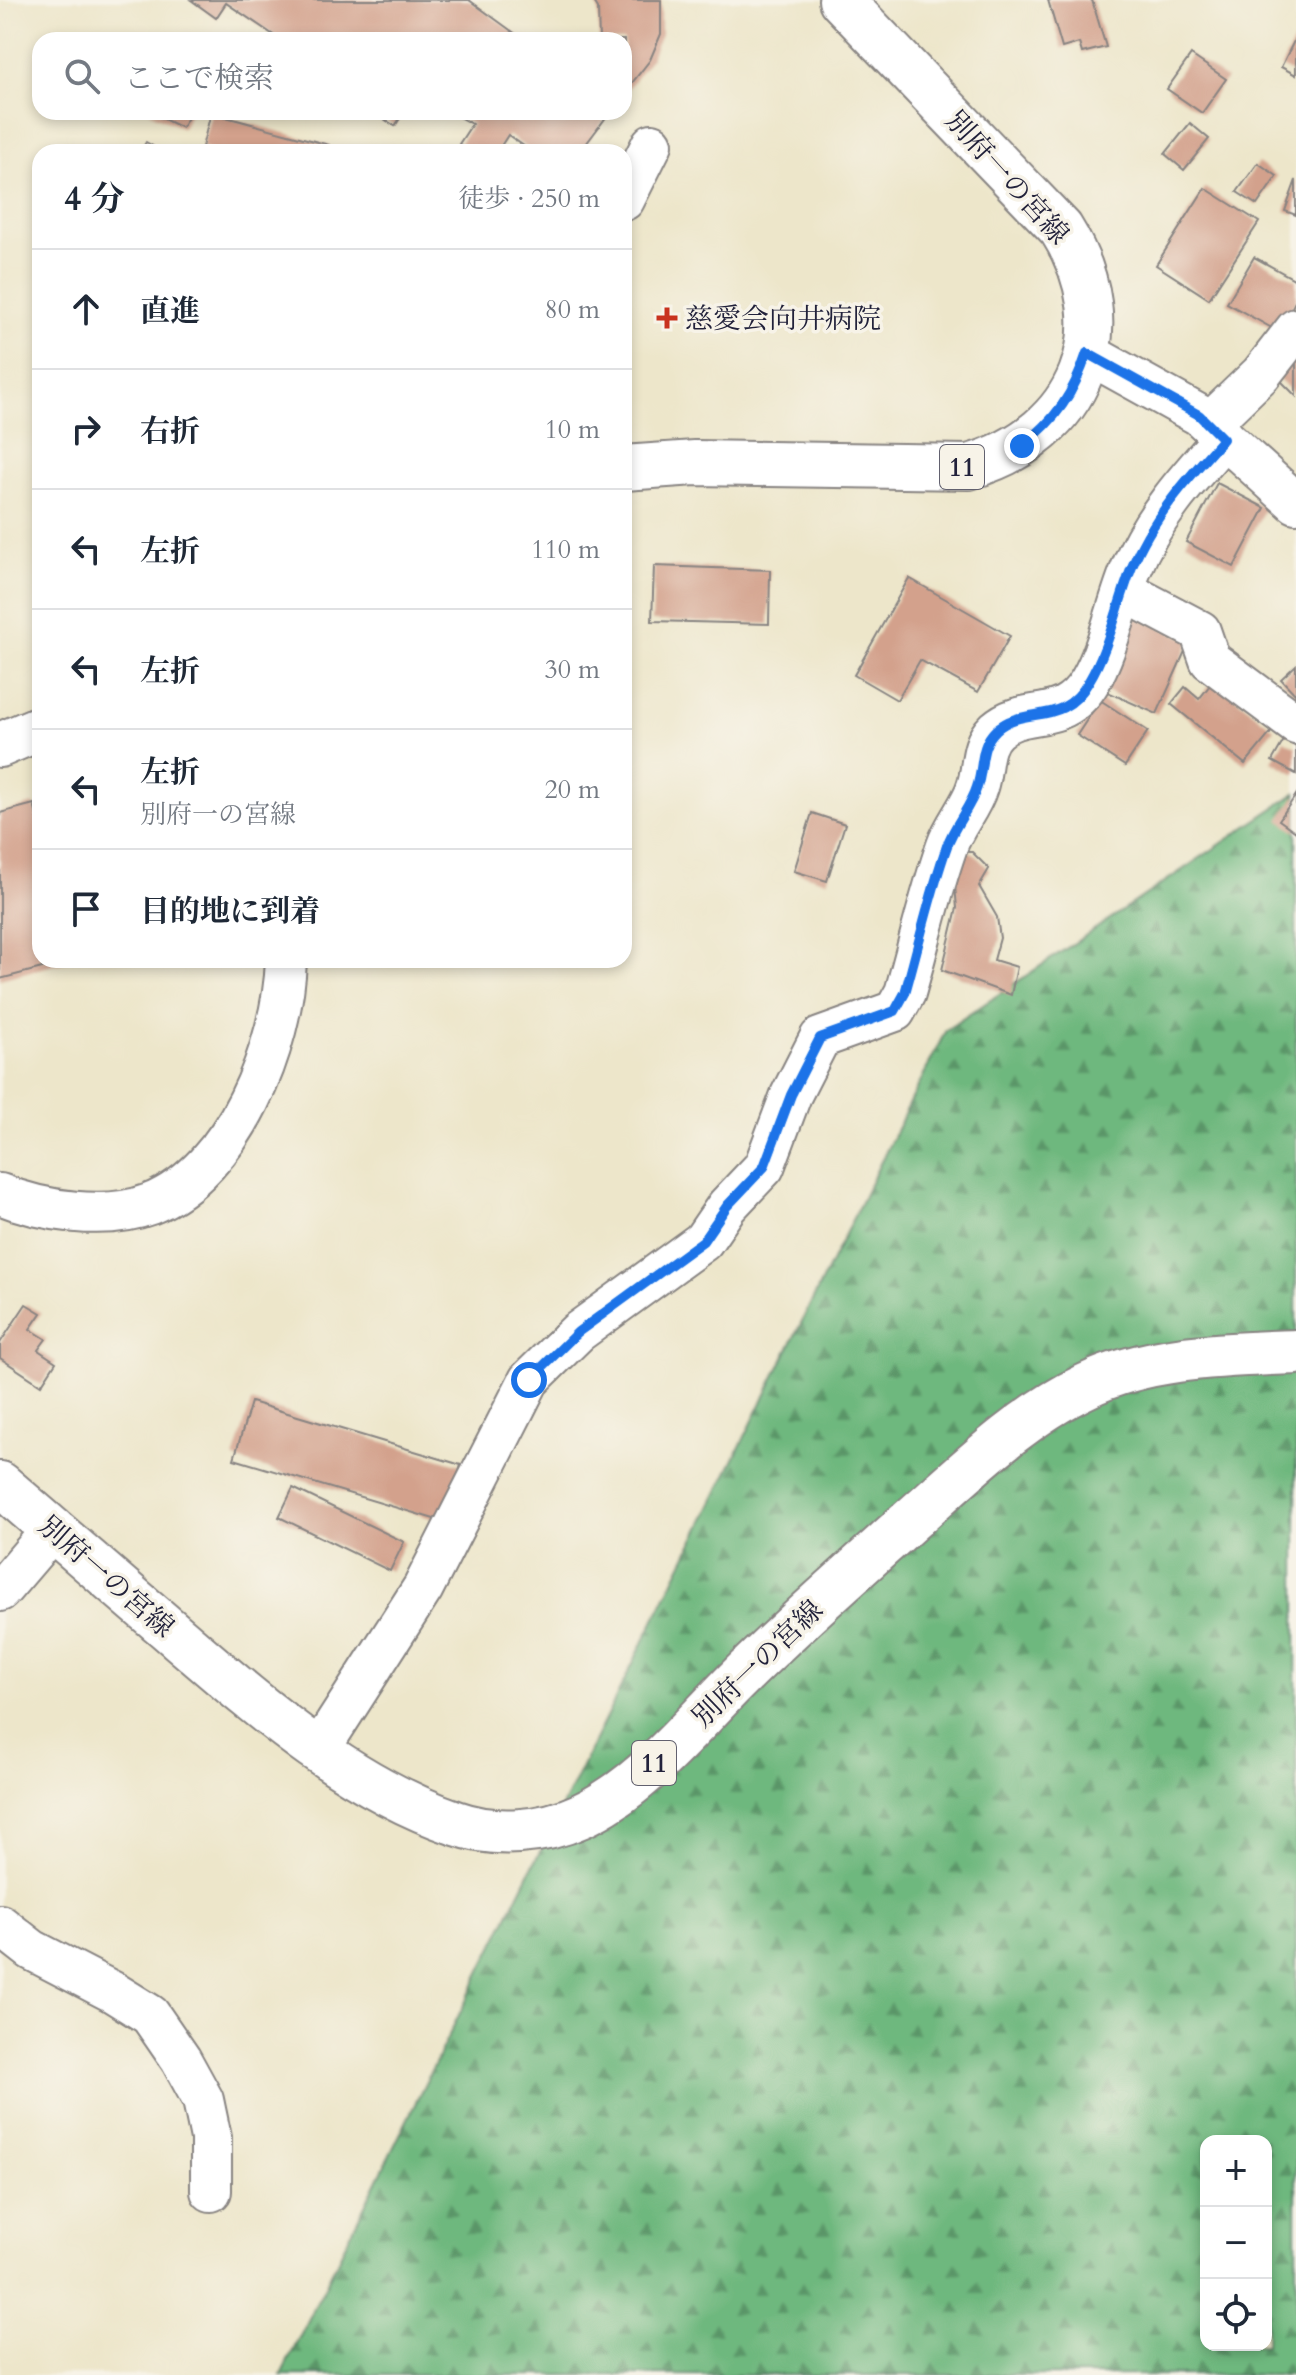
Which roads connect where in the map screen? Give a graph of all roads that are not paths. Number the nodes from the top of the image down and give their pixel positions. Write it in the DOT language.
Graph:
graph roads {
  1 [pos="841,0"];
  2 [pos="652,144"];
  3 [pos="632,184"];
  4 [pos="1296,329"];
  5 [pos="1087,353"];
  6 [pos="1216,431"];
  7 [pos="632,467"];
  8 [pos="1296,503"];
  9 [pos="1124,591"];
  10 [pos="1296,724"];
  11 [pos="32,731"];
  12 [pos="0,745"];
  13 [pos="285,968"];
  14 [pos="0,1194"];
  15 [pos="1296,1352"];
  16 [pos="0,1484"];
  17 [pos="53,1529"];
  18 [pos="0,1591"];
  19 [pos="319,1750"];
  20 [pos="0,1925"];
  21 [pos="211,2191"];
  1 -- 5 [label="main road, 別府一の宮線 / 11"];
  2 -- 3 [label="street"];
  4 -- 6 [label="street"];
  5 -- 6 [label="street"];
  5 -- 7 [label="main road, 別府一の宮線 / 11"];
  6 -- 8 [label="street"];
  6 -- 9 [label="street"];
  9 -- 10 [label="street"];
  9 -- 19 [label="street"];
  11 -- 12 [label="main road"];
  13 -- 14 [label="street"];
  15 -- 19 [label="main road, 別府一の宮線 / 11"];
  16 -- 17 [label="main road, 別府一の宮線 / 11"];
  17 -- 18 [label="street"];
  17 -- 19 [label="main road, 別府一の宮線 / 11"];
  20 -- 21 [label="street"];
}
